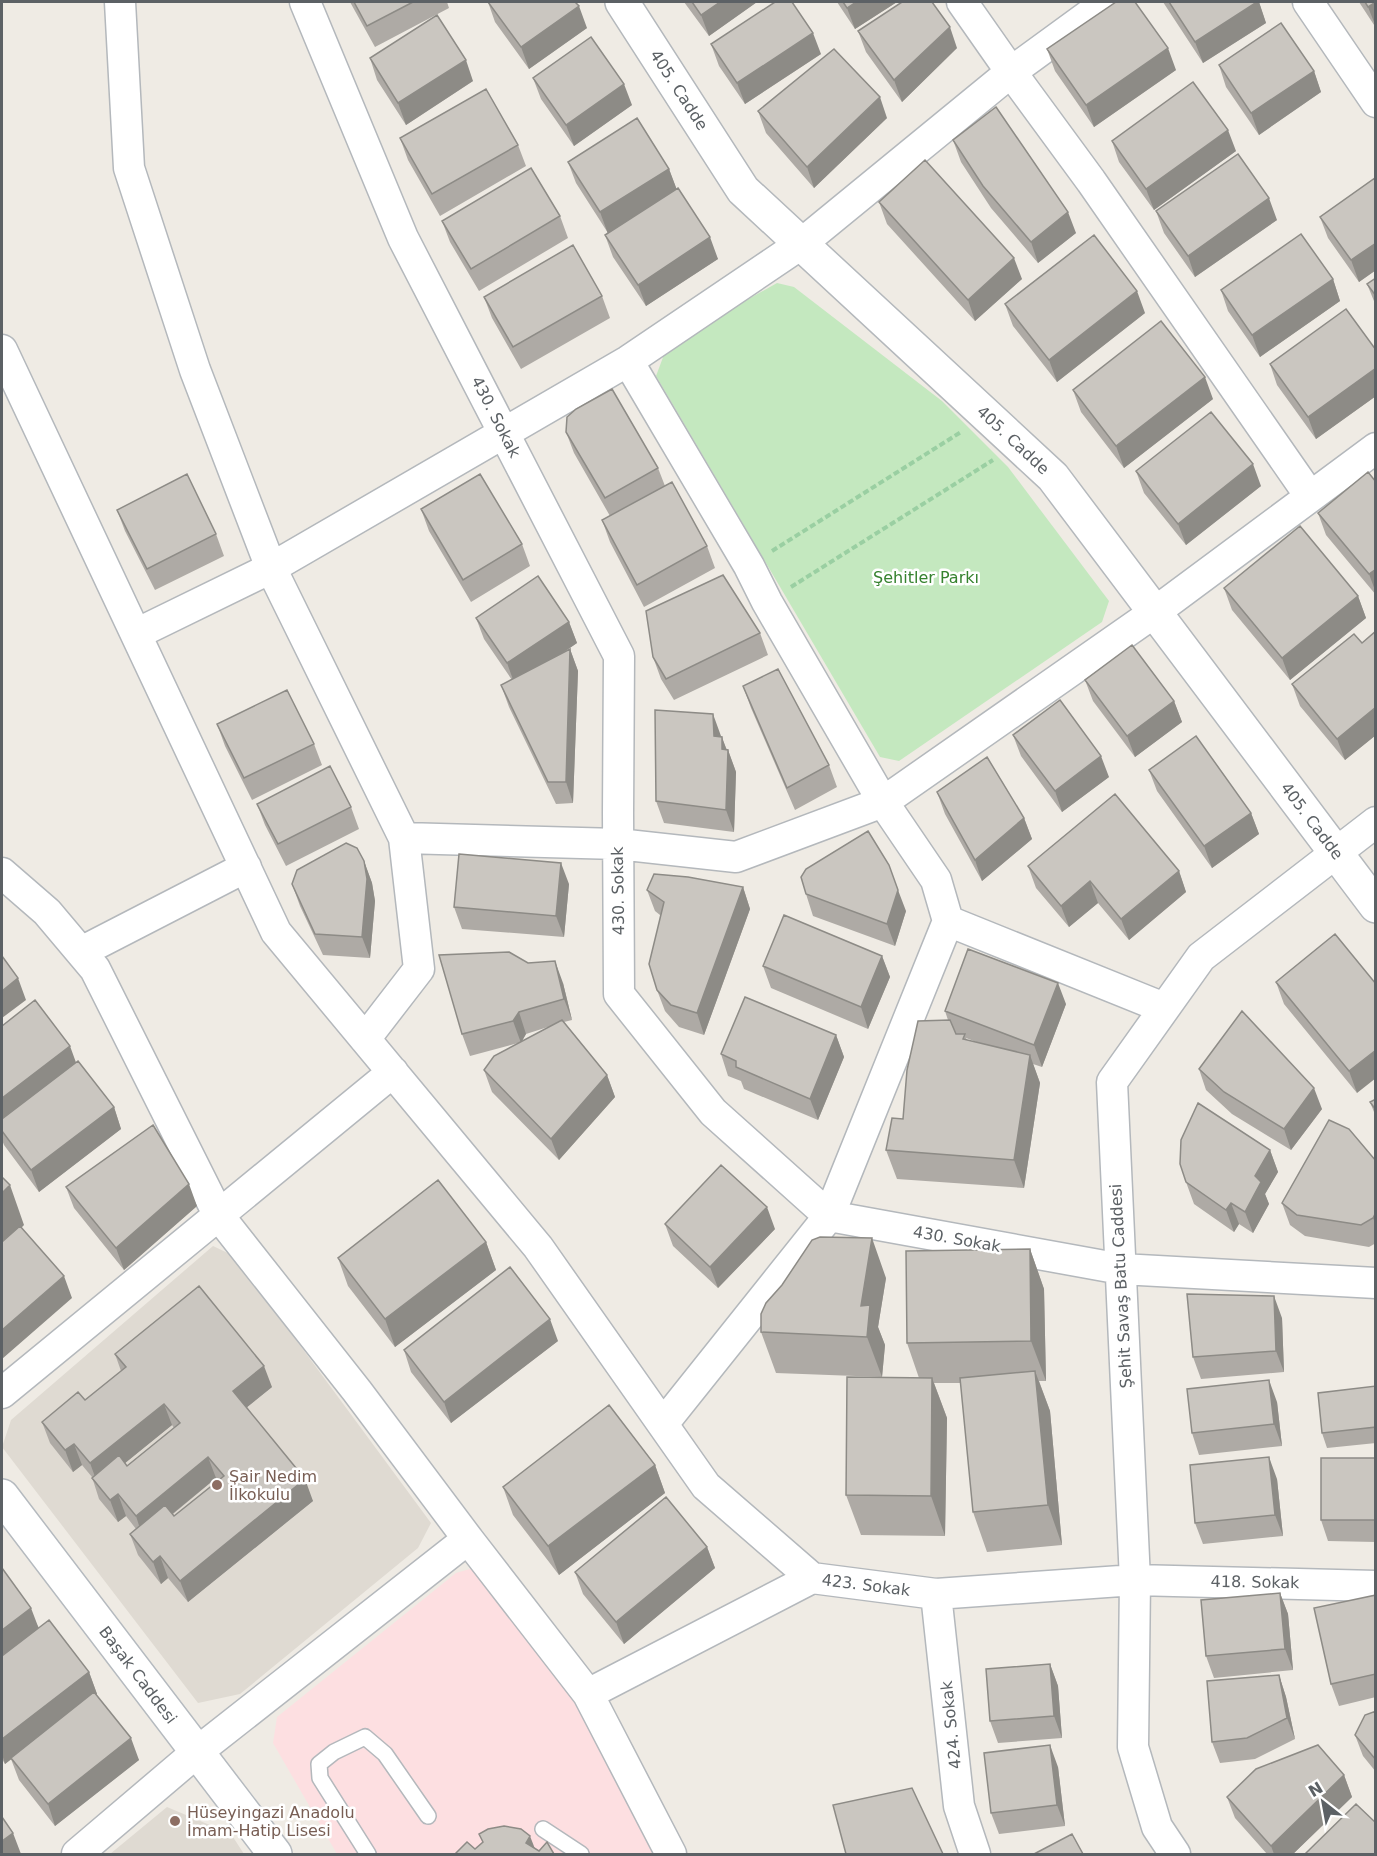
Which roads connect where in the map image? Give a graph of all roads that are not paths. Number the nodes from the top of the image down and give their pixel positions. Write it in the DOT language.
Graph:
graph roads {
  1 [pos="120,2"];
  2 [pos="304,2"];
  3 [pos="622,2"];
  4 [pos="962,2"];
  5 [pos="1107,2"];
  6 [pos="1308,2"];
  7 [pos="1011,72"];
  8 [pos="1376,102"];
  9 [pos="801,244"];
  10 [pos="2,350"];
  11 [pos="628,360"];
  12 [pos="503,432"];
  13 [pos="1376,448"];
  14 [pos="1311,496"];
  15 [pos="271,568"];
  16 [pos="1155,612"];
  17 [pos="136,634"];
  18 [pos="883,802"];
  19 [pos="1376,822"];
  20 [pos="404,838"];
  21 [pos="618,844"];
  22 [pos="1336,853"];
  23 [pos="246,867"];
  24 [pos="2,873"];
  25 [pos="1376,906"];
  26 [pos="948,921"];
  27 [pos="81,952"];
  28 [pos="1164,1008"];
  29 [pos="365,1039"];
  30 [pos="393,1072"];
  31 [pos="219,1216"];
  32 [pos="830,1216"];
  33 [pos="1121,1269"];
  34 [pos="1376,1283"];
  35 [pos="2,1393"];
  36 [pos="663,1424"];
  37 [pos="2,1496"];
  38 [pos="468,1539"];
  39 [pos="812,1578"];
  40 [pos="1135,1580"];
  41 [pos="1376,1586"];
  42 [pos="936,1594"];
  43 [pos="588,1694"];
  44 [pos="197,1752"];
  45 [pos="428,1816"];
  46 [pos="543,1829"];
  47 [pos="77,1854"];
  48 [pos="276,1854"];
  49 [pos="368,1854"];
  50 [pos="581,1854"];
  51 [pos="671,1854"];
  52 [pos="975,1854"];
  53 [pos="1175,1854"];
  1 -- 15 [label="street"];
  2 -- 12 [label="street, 430. Sokak"];
  3 -- 9 [label="street, 405. Cadde"];
  4 -- 7 [label="street"];
  5 -- 7 [label="street"];
  6 -- 8 [label="street"];
  7 -- 9 [label="street"];
  7 -- 14 [label="street"];
  9 -- 11 [label="street"];
  9 -- 16 [label="street, 405. Cadde"];
  10 -- 17 [label="street"];
  11 -- 12 [label="street"];
  11 -- 18 [label="street"];
  12 -- 15 [label="street"];
  12 -- 21 [label="street, 430. Sokak"];
  13 -- 14 [label="street"];
  14 -- 16 [label="street"];
  15 -- 17 [label="street"];
  15 -- 20 [label="street"];
  16 -- 18 [label="street"];
  16 -- 22 [label="street, 405. Cadde"];
  17 -- 23 [label="street"];
  18 -- 21 [label="street"];
  18 -- 26 [label="street"];
  19 -- 22 [label="street, Şehit Savaş Batu Caddesi"];
  20 -- 21 [label="street"];
  20 -- 29 [label="street"];
  21 -- 32 [label="street, 430. Sokak"];
  22 -- 25 [label="street, 405. Cadde"];
  22 -- 28 [label="street, Şehit Savaş Batu Caddesi"];
  23 -- 27 [label="street"];
  23 -- 29 [label="street"];
  24 -- 27 [label="street"];
  26 -- 28 [label="street"];
  26 -- 32 [label="street"];
  27 -- 31 [label="street"];
  28 -- 33 [label="street, Şehit Savaş Batu Caddesi"];
  29 -- 30 [label="street"];
  30 -- 31 [label="street"];
  30 -- 36 [label="street"];
  31 -- 35 [label="street"];
  31 -- 38 [label="street"];
  32 -- 33 [label="street, 430. Sokak"];
  32 -- 36 [label="street"];
  33 -- 34 [label="street, 430. Sokak"];
  33 -- 40 [label="street, Şehit Savaş Batu Caddesi"];
  36 -- 39 [label="street"];
  37 -- 44 [label="street, Başak Caddesi"];
  38 -- 43 [label="street"];
  38 -- 44 [label="street"];
  39 -- 42 [label="street, 423. Sokak"];
  39 -- 43 [label="street, 423. Sokak"];
  40 -- 41 [label="street, 418. Sokak"];
  40 -- 42 [label="street, 423. Sokak"];
  40 -- 53 [label="street, Şehit Savaş Batu Caddesi"];
  42 -- 52 [label="street, 424. Sokak"];
  43 -- 51 [label="street"];
  44 -- 47 [label="street"];
  44 -- 48 [label="street, Başak Caddesi"];
  45 -- 49 [label="lane"];
  46 -- 50 [label="lane"];
}
